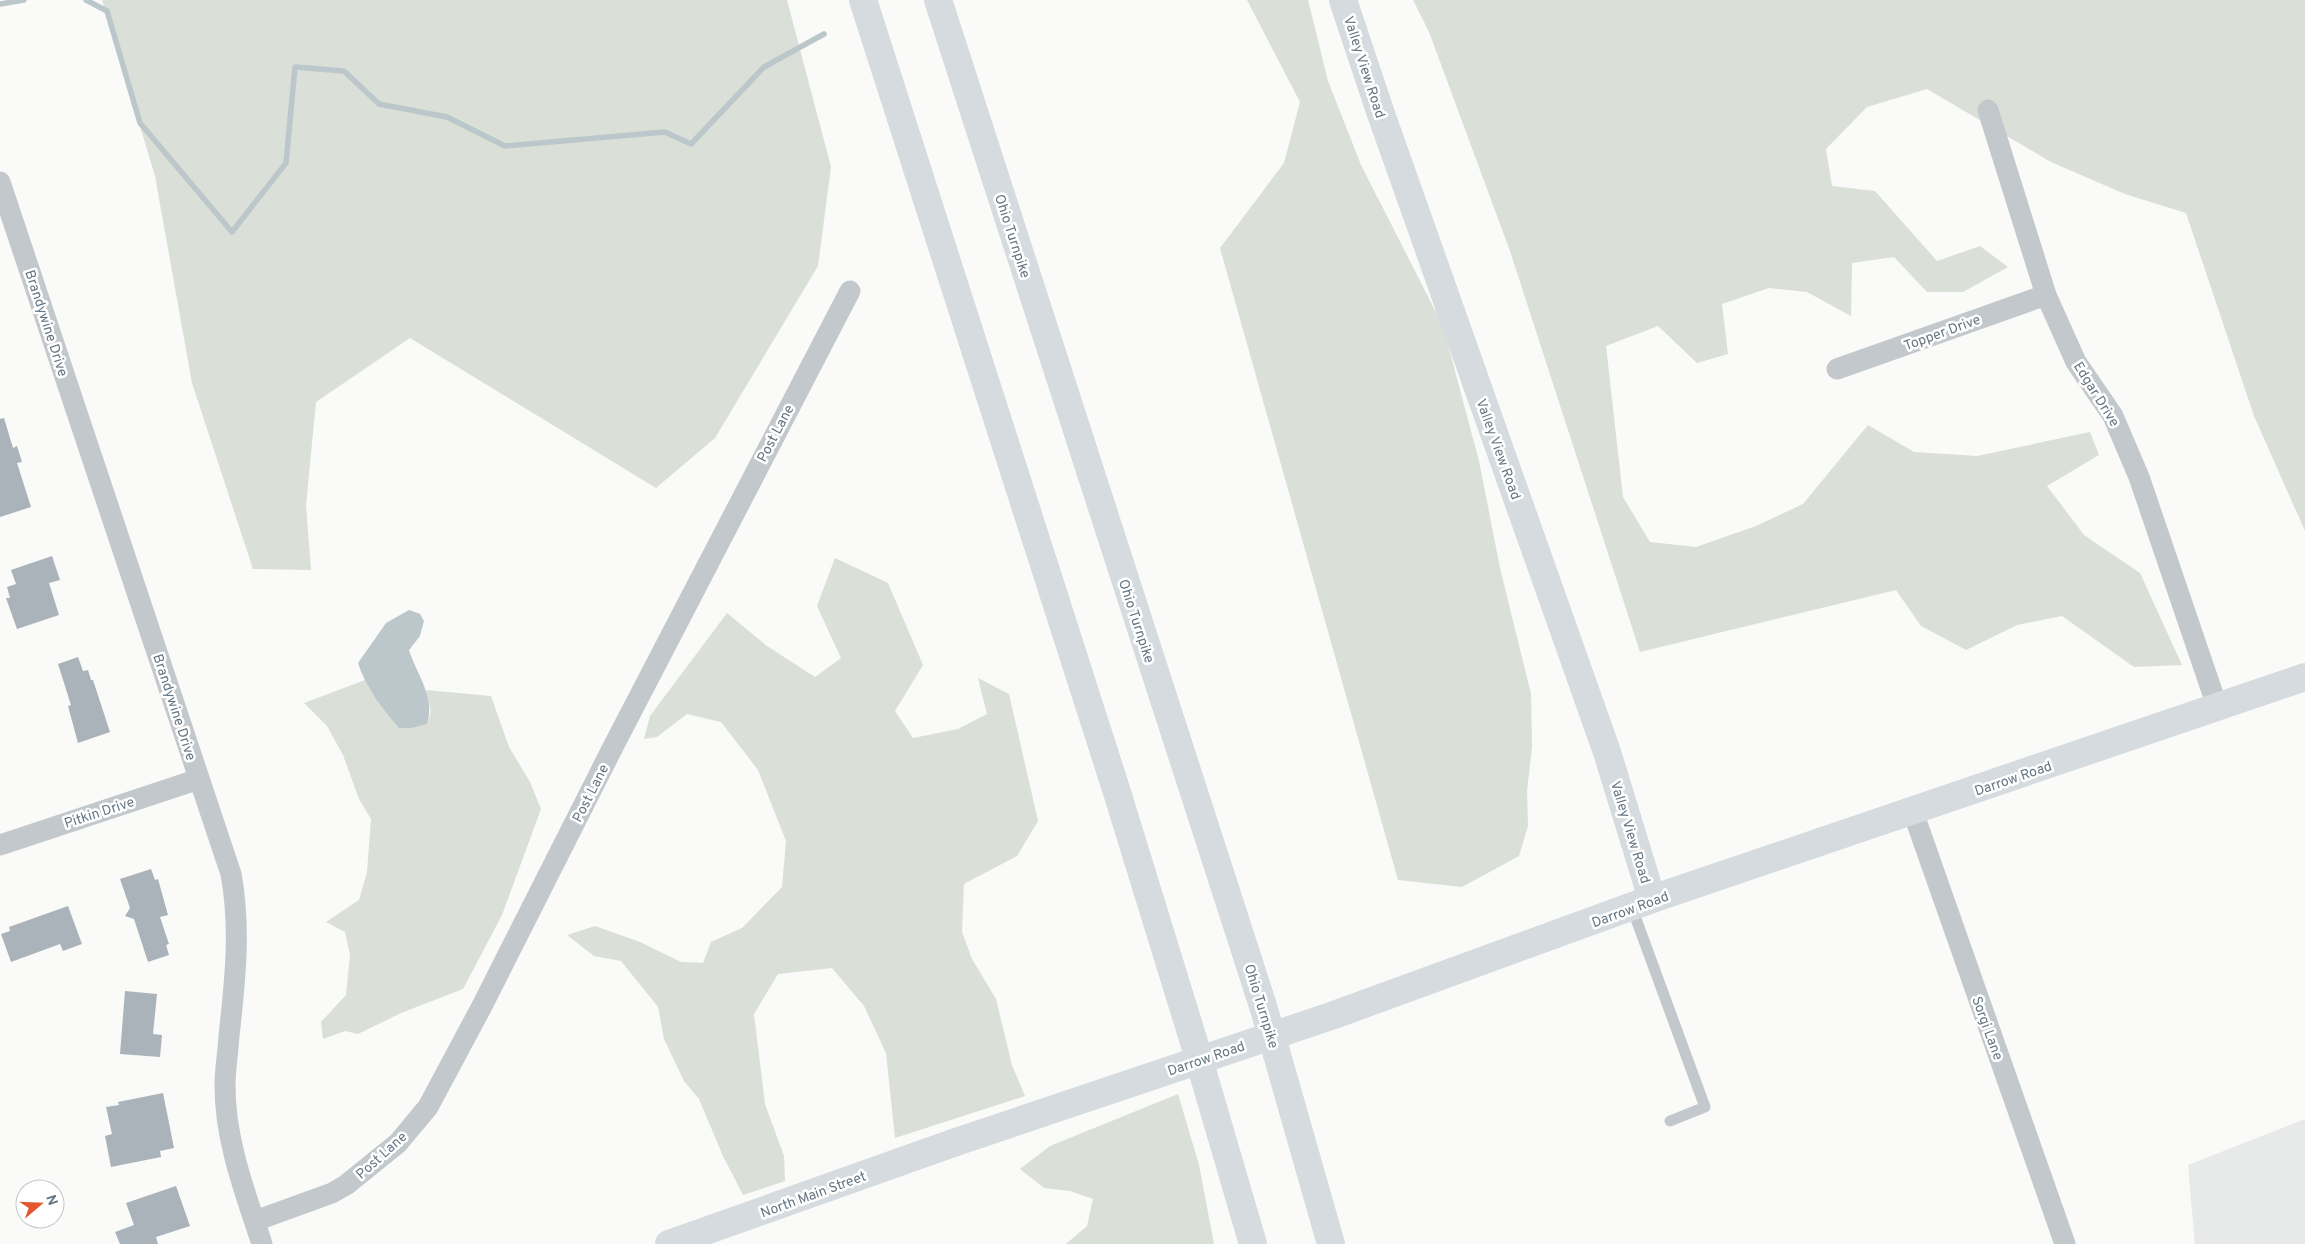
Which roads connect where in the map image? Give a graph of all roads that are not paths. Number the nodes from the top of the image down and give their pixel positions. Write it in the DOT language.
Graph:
graph roads {
  1 [pos="863,0"];
  2 [pos="938,0"];
  3 [pos="1343,0"];
  4 [pos="1988,110"];
  5 [pos="0,182"];
  6 [pos="850,291"];
  7 [pos="2046,295"];
  8 [pos="1838,369"];
  9 [pos="2305,677"];
  10 [pos="2217,706"];
  11 [pos="199,779"];
  12 [pos="1913,812"];
  13 [pos="0,845"];
  14 [pos="1642,904"];
  15 [pos="1670,1121"];
  16 [pos="956,1142"];
  17 [pos="254,1221"];
  18 [pos="262,1244"];
  19 [pos="669,1244"];
  20 [pos="1253,1244"];
  21 [pos="1331,1244"];
  22 [pos="2065,1244"];
  1 -- 20 [label="main road"];
  2 -- 21 [label="main road, Ohio Turnpike"];
  3 -- 14 [label="main road, Valley View Road"];
  4 -- 7 [label="street, Edgar Drive"];
  5 -- 11 [label="street, Brandywine Drive"];
  6 -- 17 [label="street, Post Lane"];
  7 -- 8 [label="street, Topper Drive"];
  7 -- 10 [label="street, Edgar Drive"];
  9 -- 10 [label="main road, Darrow Road"];
  10 -- 12 [label="main road, Darrow Road"];
  11 -- 13 [label="street, Pitkin Drive"];
  11 -- 17 [label="street, Brandywine Drive"];
  12 -- 14 [label="main road, Darrow Road"];
  12 -- 22 [label="street, Sorgi Lane"];
  14 -- 15 [label="lane"];
  14 -- 16 [label="main road, Darrow Road"];
  16 -- 19 [label="main road, North Main Street"];
  17 -- 18 [label="street, Brandywine Drive"];
}
